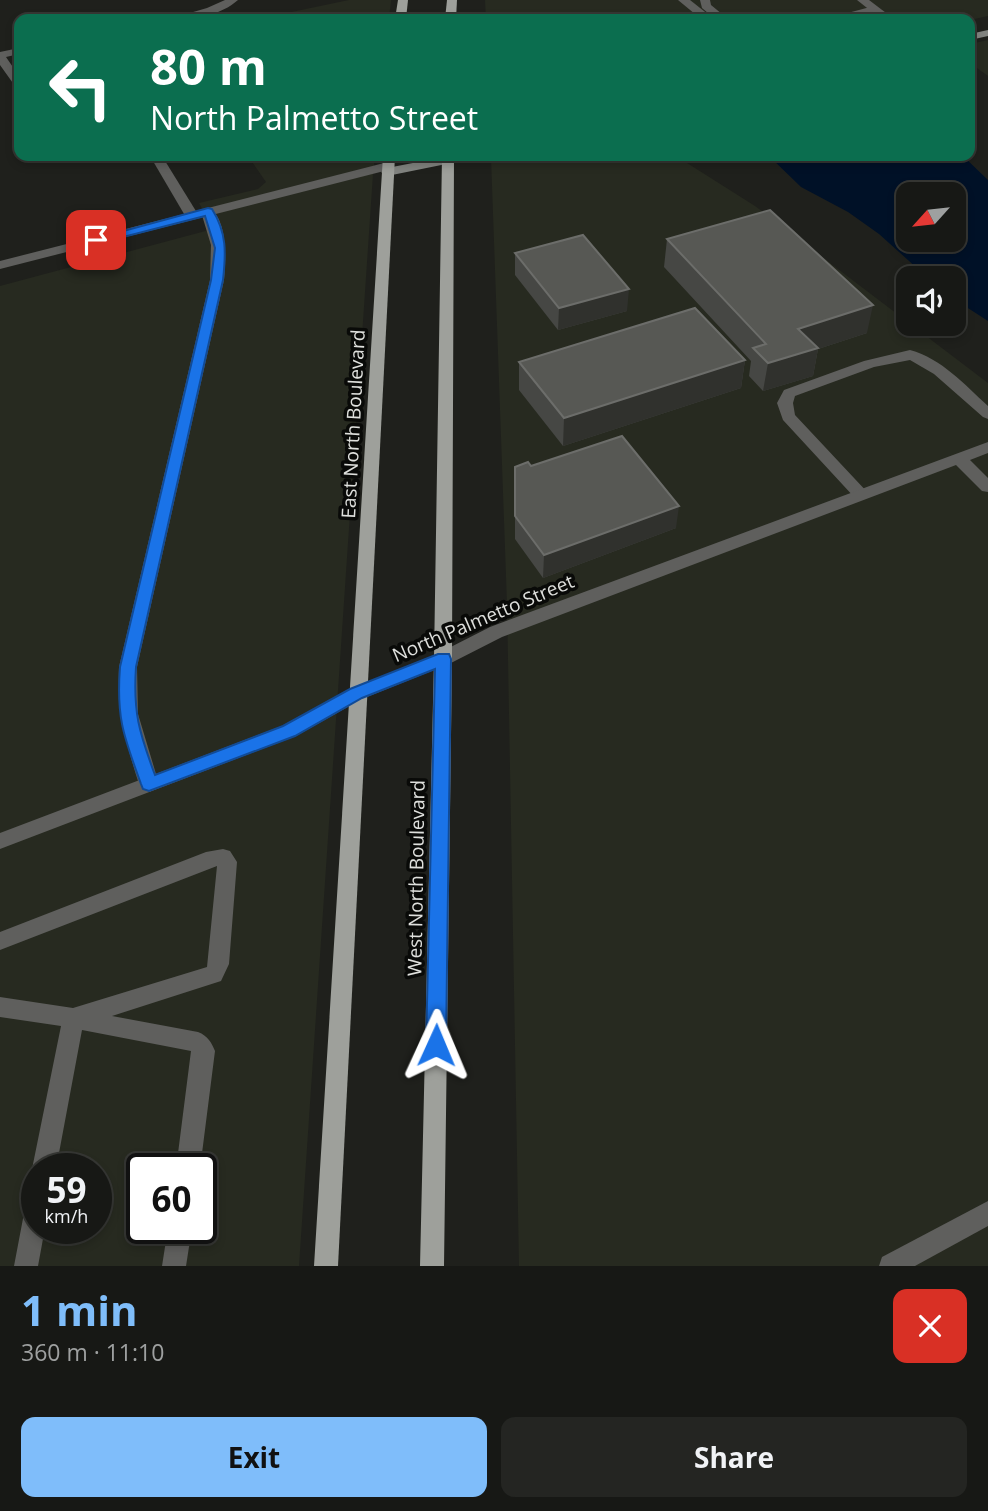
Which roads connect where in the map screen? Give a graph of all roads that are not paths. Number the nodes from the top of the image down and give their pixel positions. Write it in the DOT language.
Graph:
graph roads {
  1 [pos="233,0"];
  2 [pos="683,0"];
  3 [pos="705,0"];
  4 [pos="862,0"];
  5 [pos="874,9"];
  6 [pos="198,14"];
  7 [pos="701,14"];
  8 [pos="716,14"];
  9 [pos="852,14"];
  10 [pos="881,14"];
  11 [pos="0,55"];
  12 [pos="14,76"];
  13 [pos="160,161"];
  14 [pos="448,161"];
  15 [pos="391,162"];
  16 [pos="200,214"];
  17 [pos="0,265"];
  18 [pos="988,414"];
  19 [pos="988,447"];
  20 [pos="958,457"];
  21 [pos="988,487"];
  22 [pos="861,494"];
  23 [pos="443,659"];
  24 [pos="356,694"];
  25 [pos="149,784"];
  26 [pos="0,841"];
  27 [pos="0,941"];
  28 [pos="0,1007"];
  29 [pos="74,1018"];
  30 [pos="47,1153"];
  31 [pos="190,1153"];
  32 [pos="988,1213"];
  33 [pos="30,1244"];
  34 [pos="177,1244"];
  35 [pos="26,1266"];
  36 [pos="174,1266"];
  37 [pos="326,1266"];
  38 [pos="432,1266"];
  39 [pos="891,1266"];
  1 -- 6 [label="street"];
  2 -- 7 [label="street"];
  3 -- 8 [label="street"];
  4 -- 5 [label="street"];
  5 -- 9 [label="street"];
  5 -- 10 [label="street"];
  11 -- 12 [label="street"];
  13 -- 16 [label="street"];
  14 -- 23 [label="main road"];
  15 -- 16 [label="street"];
  15 -- 24 [label="main road, East North Boulevard"];
  16 -- 17 [label="street"];
  16 -- 25 [label="street"];
  18 -- 22 [label="street"];
  19 -- 20 [label="street, North Palmetto Street"];
  20 -- 21 [label="street"];
  20 -- 22 [label="street, North Palmetto Street"];
  22 -- 23 [label="street, North Palmetto Street"];
  23 -- 24 [label="street, North Palmetto Street"];
  23 -- 38 [label="main road, West North Boulevard"];
  24 -- 25 [label="street, North Palmetto Street"];
  24 -- 37 [label="main road"];
  25 -- 26 [label="street, North Palmetto Street"];
  27 -- 29 [label="street"];
  28 -- 29 [label="street"];
  29 -- 30 [label="street"];
  29 -- 31 [label="street"];
  32 -- 39 [label="street"];
  33 -- 35 [label="street"];
  34 -- 36 [label="street"];
}
